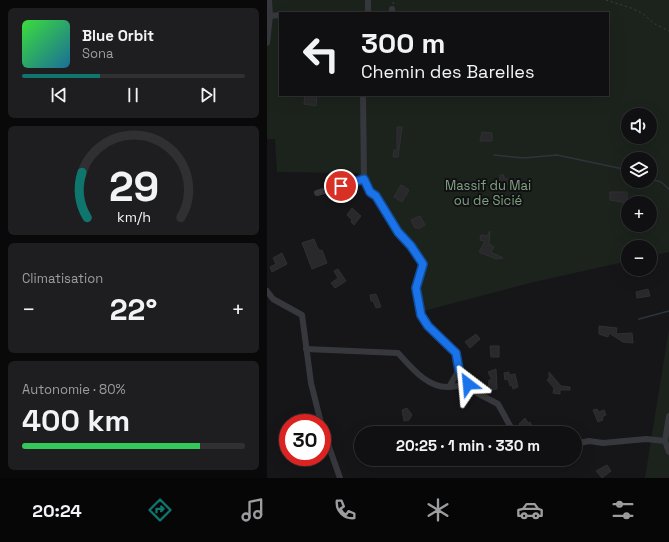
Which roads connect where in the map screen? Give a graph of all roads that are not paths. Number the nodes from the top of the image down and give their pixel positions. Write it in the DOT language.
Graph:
graph roads {
  1 [pos="269,0"];
  2 [pos="368,0"];
  3 [pos="368,12"];
  4 [pos="270,16"];
  5 [pos="279,16"];
  6 [pos="267,43"];
  7 [pos="363,96"];
  8 [pos="364,179"];
  9 [pos="317,193"];
  10 [pos="267,291"];
  11 [pos="305,349"];
  12 [pos="459,370"];
  13 [pos="468,384"];
  14 [pos="449,387"];
  15 [pos="319,414"];
  16 [pos="669,416"];
  17 [pos="510,426"];
  18 [pos="665,441"];
  19 [pos="582,442"];
  20 [pos="331,452"];
  21 [pos="669,452"];
  22 [pos="340,478"];
  1 -- 4 [label="street"];
  2 -- 3 [label="street"];
  4 -- 5 [label="street"];
  4 -- 6 [label="street"];
  7 -- 8 [label="street"];
  8 -- 9 [label="street"];
  8 -- 12 [label="street"];
  10 -- 11 [label="street"];
  11 -- 14 [label="street"];
  11 -- 15 [label="street"];
  12 -- 13 [label="street"];
  12 -- 14 [label="street"];
  13 -- 14 [label="street"];
  13 -- 17 [label="street"];
  16 -- 18 [label="street"];
  18 -- 19 [label="street"];
  18 -- 21 [label="street"];
  20 -- 22 [label="street"];
}
